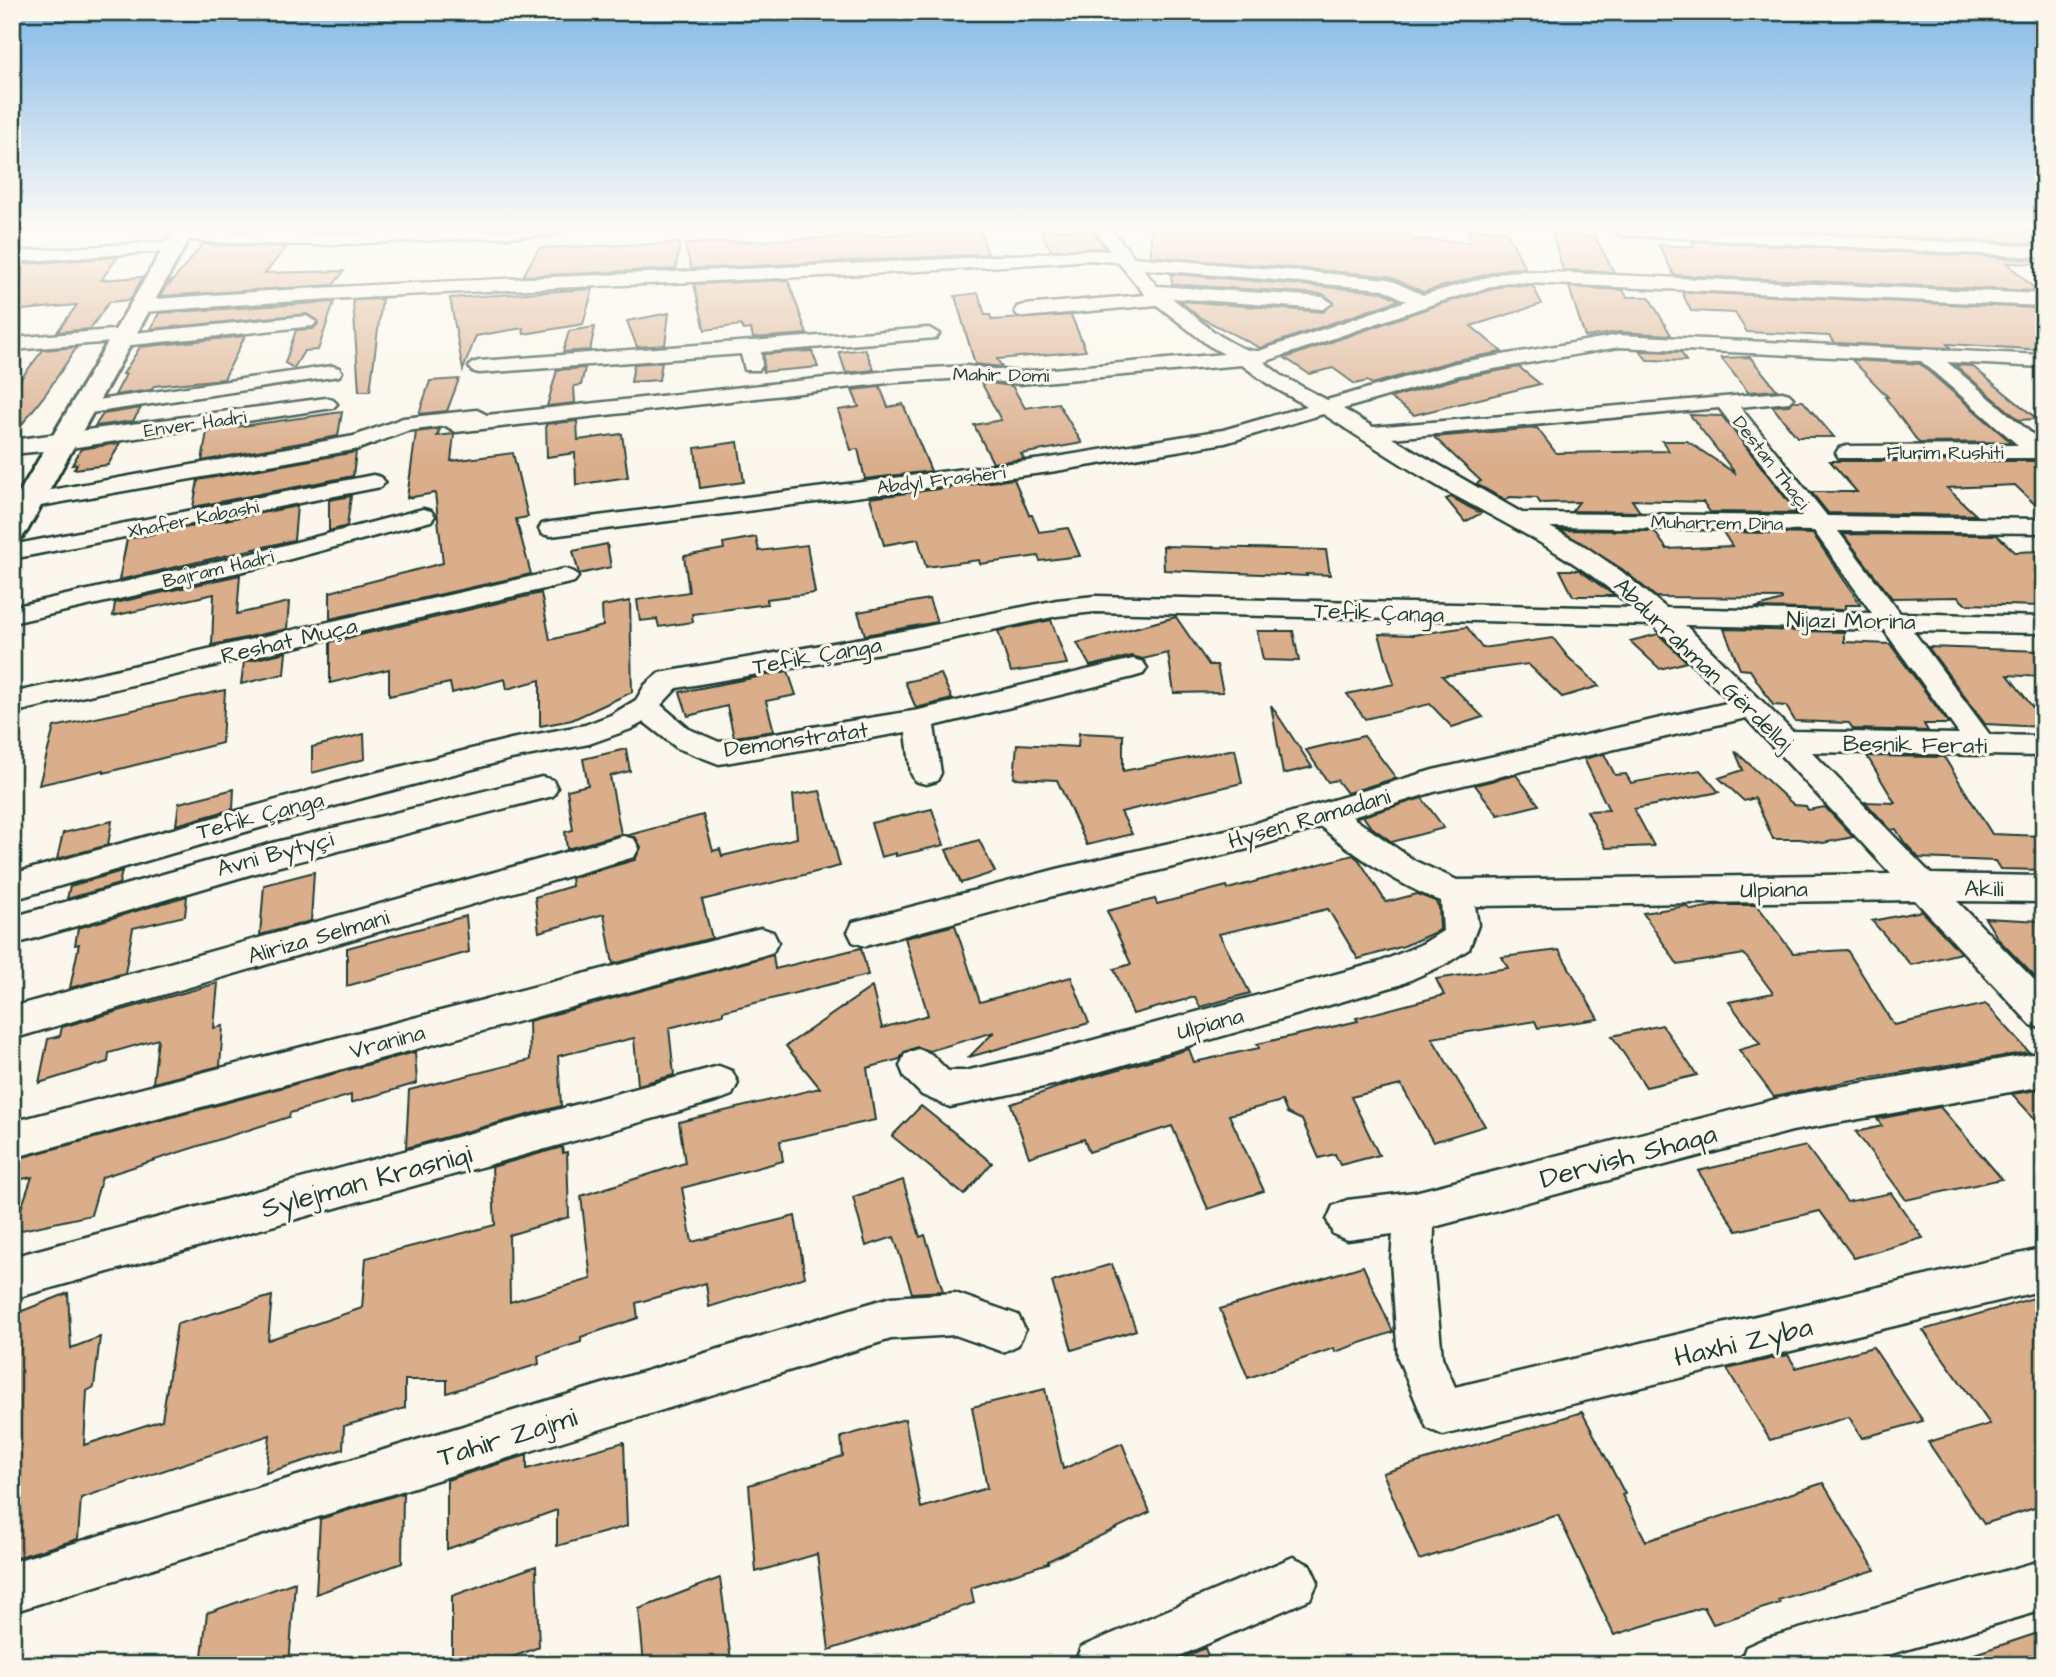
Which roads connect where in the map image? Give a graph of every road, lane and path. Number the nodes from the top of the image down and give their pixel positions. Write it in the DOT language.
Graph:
graph roads {
  1 [pos="142,308"];
  2 [pos="1047,308"];
  3 [pos="1174,308"];
  4 [pos="1401,308"];
  5 [pos="1024,311"];
  6 [pos="306,322"];
  7 [pos="929,334"];
  8 [pos="124,338"];
  9 [pos="12,344"];
  10 [pos="751,347"];
  11 [pos="1924,354"];
  12 [pos="1247,359"];
  13 [pos="2044,360"];
  14 [pos="479,367"];
  15 [pos="332,372"];
  16 [pos="755,392"];
  17 [pos="1782,398"];
  18 [pos="612,400"];
  19 [pos="1725,401"];
  20 [pos="326,404"];
  21 [pos="84,408"];
  22 [pos="1327,408"];
  23 [pos="456,425"];
  24 [pos="1367,434"];
  25 [pos="64,442"];
  26 [pos="12,447"];
  27 [pos="2042,451"];
  28 [pos="1847,453"];
  29 [pos="373,482"];
  30 [pos="29,501"];
  31 [pos="423,516"];
  32 [pos="1517,520"];
  33 [pos="1821,524"];
  34 [pos="2044,526"];
  35 [pos="551,529"];
  36 [pos="12,531"];
  37 [pos="12,552"];
  38 [pos="565,578"];
  39 [pos="12,615"];
  40 [pos="1658,615"];
  41 [pos="1890,621"];
  42 [pos="2044,625"];
  43 [pos="1133,668"];
  44 [pos="12,703"];
  45 [pos="646,706"];
  46 [pos="1753,706"];
  47 [pos="919,720"];
  48 [pos="1786,741"];
  49 [pos="1982,745"];
  50 [pos="2044,746"];
  51 [pos="926,773"];
  52 [pos="541,788"];
  53 [pos="1327,814"];
  54 [pos="623,848"];
  55 [pos="12,887"];
  56 [pos="1924,887"];
  57 [pos="2044,888"];
  58 [pos="1456,893"];
  59 [pos="12,931"];
  60 [pos="865,932"];
  61 [pos="761,942"];
  62 [pos="2039,1003"];
  63 [pos="12,1023"];
  64 [pos="918,1066"];
  65 [pos="2044,1069"];
  66 [pos="719,1083"];
  67 [pos="12,1140"];
  68 [pos="1415,1212"];
  69 [pos="1347,1220"];
  70 [pos="2044,1269"];
  71 [pos="12,1278"];
  72 [pos="1003,1330"];
  73 [pos="1293,1581"];
  74 [pos="2044,1585"];
  75 [pos="12,1587"];
  76 [pos="1099,1665"];
  77 [pos="1764,1665"];
  1 -- 8 [label="street"];
  2 -- 5 [label="street"];
  3 -- 12 [label="street, Abdurrahman Gërdellaj"];
  4 -- 12 [label="street, Mahir Domi"];
  6 -- 8 [label="street"];
  7 -- 10 [label="street"];
  8 -- 9 [label="street"];
  8 -- 21 [label="street"];
  10 -- 14 [label="street"];
  10 -- 16 [label="street"];
  11 -- 13 [label="street, Abdyl Frashëri"];
  11 -- 22 [label="street, Abdyl Frashëri"];
  11 -- 27 [label="street"];
  12 -- 16 [label="street, Mahir Domi"];
  12 -- 22 [label="street, Abdurrahman Gërdellaj"];
  15 -- 21 [label="street, Enver Hadri"];
  16 -- 23 [label="street, Mahir Domi"];
  17 -- 19 [label="street"];
  18 -- 30 [label="street"];
  19 -- 24 [label="street, Destan Thaçi"];
  19 -- 33 [label="street, Destan Thaçi"];
  20 -- 25 [label="street, Enver Hadri"];
  21 -- 25 [label="street"];
  22 -- 24 [label="street, Abdurrahman Gërdellaj"];
  22 -- 35 [label="street, Abdyl Frashëri"];
  24 -- 32 [label="street, Abdurrahman Gërdellaj"];
  25 -- 26 [label="street, Enver Hadri"];
  25 -- 30 [label="street"];
  27 -- 28 [label="street, Flurim Rushiti"];
  29 -- 37 [label="street, Xhafer Kabashi"];
  30 -- 36 [label="street"];
  31 -- 39 [label="street, Bajram Hadri"];
  32 -- 33 [label="street, Muharrem Dina"];
  32 -- 40 [label="street, Abdurrahman Gërdellaj"];
  33 -- 34 [label="street, Muharrem Dina"];
  33 -- 41 [label="street, Destan Thaçi"];
  38 -- 44 [label="street, Reshat Muça"];
  40 -- 41 [label="street, Nijazi Morina"];
  40 -- 45 [label="street, Tefik Çanga"];
  40 -- 46 [label="street, Abdurrahman Gërdellaj"];
  41 -- 42 [label="street, Nijazi Morina"];
  41 -- 49 [label="street, Destan Thaçi"];
  43 -- 47 [label="street, Demonstratat"];
  45 -- 47 [label="street, Demonstratat"];
  45 -- 55 [label="street, Tefik Çanga"];
  46 -- 48 [label="street, Abdurrahman Gërdellaj"];
  46 -- 53 [label="street, Hysen Ramadani"];
  47 -- 51 [label="street"];
  48 -- 49 [label="street, Besnik Ferati"];
  48 -- 56 [label="street, Abdurrahman Gërdellaj"];
  49 -- 50 [label="street, Besnik Ferati"];
  52 -- 59 [label="street, Avni Bytyçi"];
  53 -- 58 [label="street, Ulpiana"];
  53 -- 60 [label="street, Hysen Ramadani"];
  54 -- 63 [label="street, Aliriza Selmani"];
  56 -- 57 [label="street, Akili"];
  56 -- 58 [label="street, Ulpiana"];
  56 -- 62 [label="street, Abdurrahman Gërdellaj"];
  58 -- 64 [label="street, Ulpiana"];
  61 -- 67 [label="street, Vranina"];
  65 -- 68 [label="street, Dervish Shaqa"];
  66 -- 71 [label="street, Sylejman Krasniqi"];
  68 -- 69 [label="street, Dervish Shaqa"];
  68 -- 70 [label="street, Haxhi Zyba"];
  72 -- 75 [label="street, Tahir Zajmi"];
  73 -- 76 [label="street"];
  74 -- 77 [label="street"];
}
